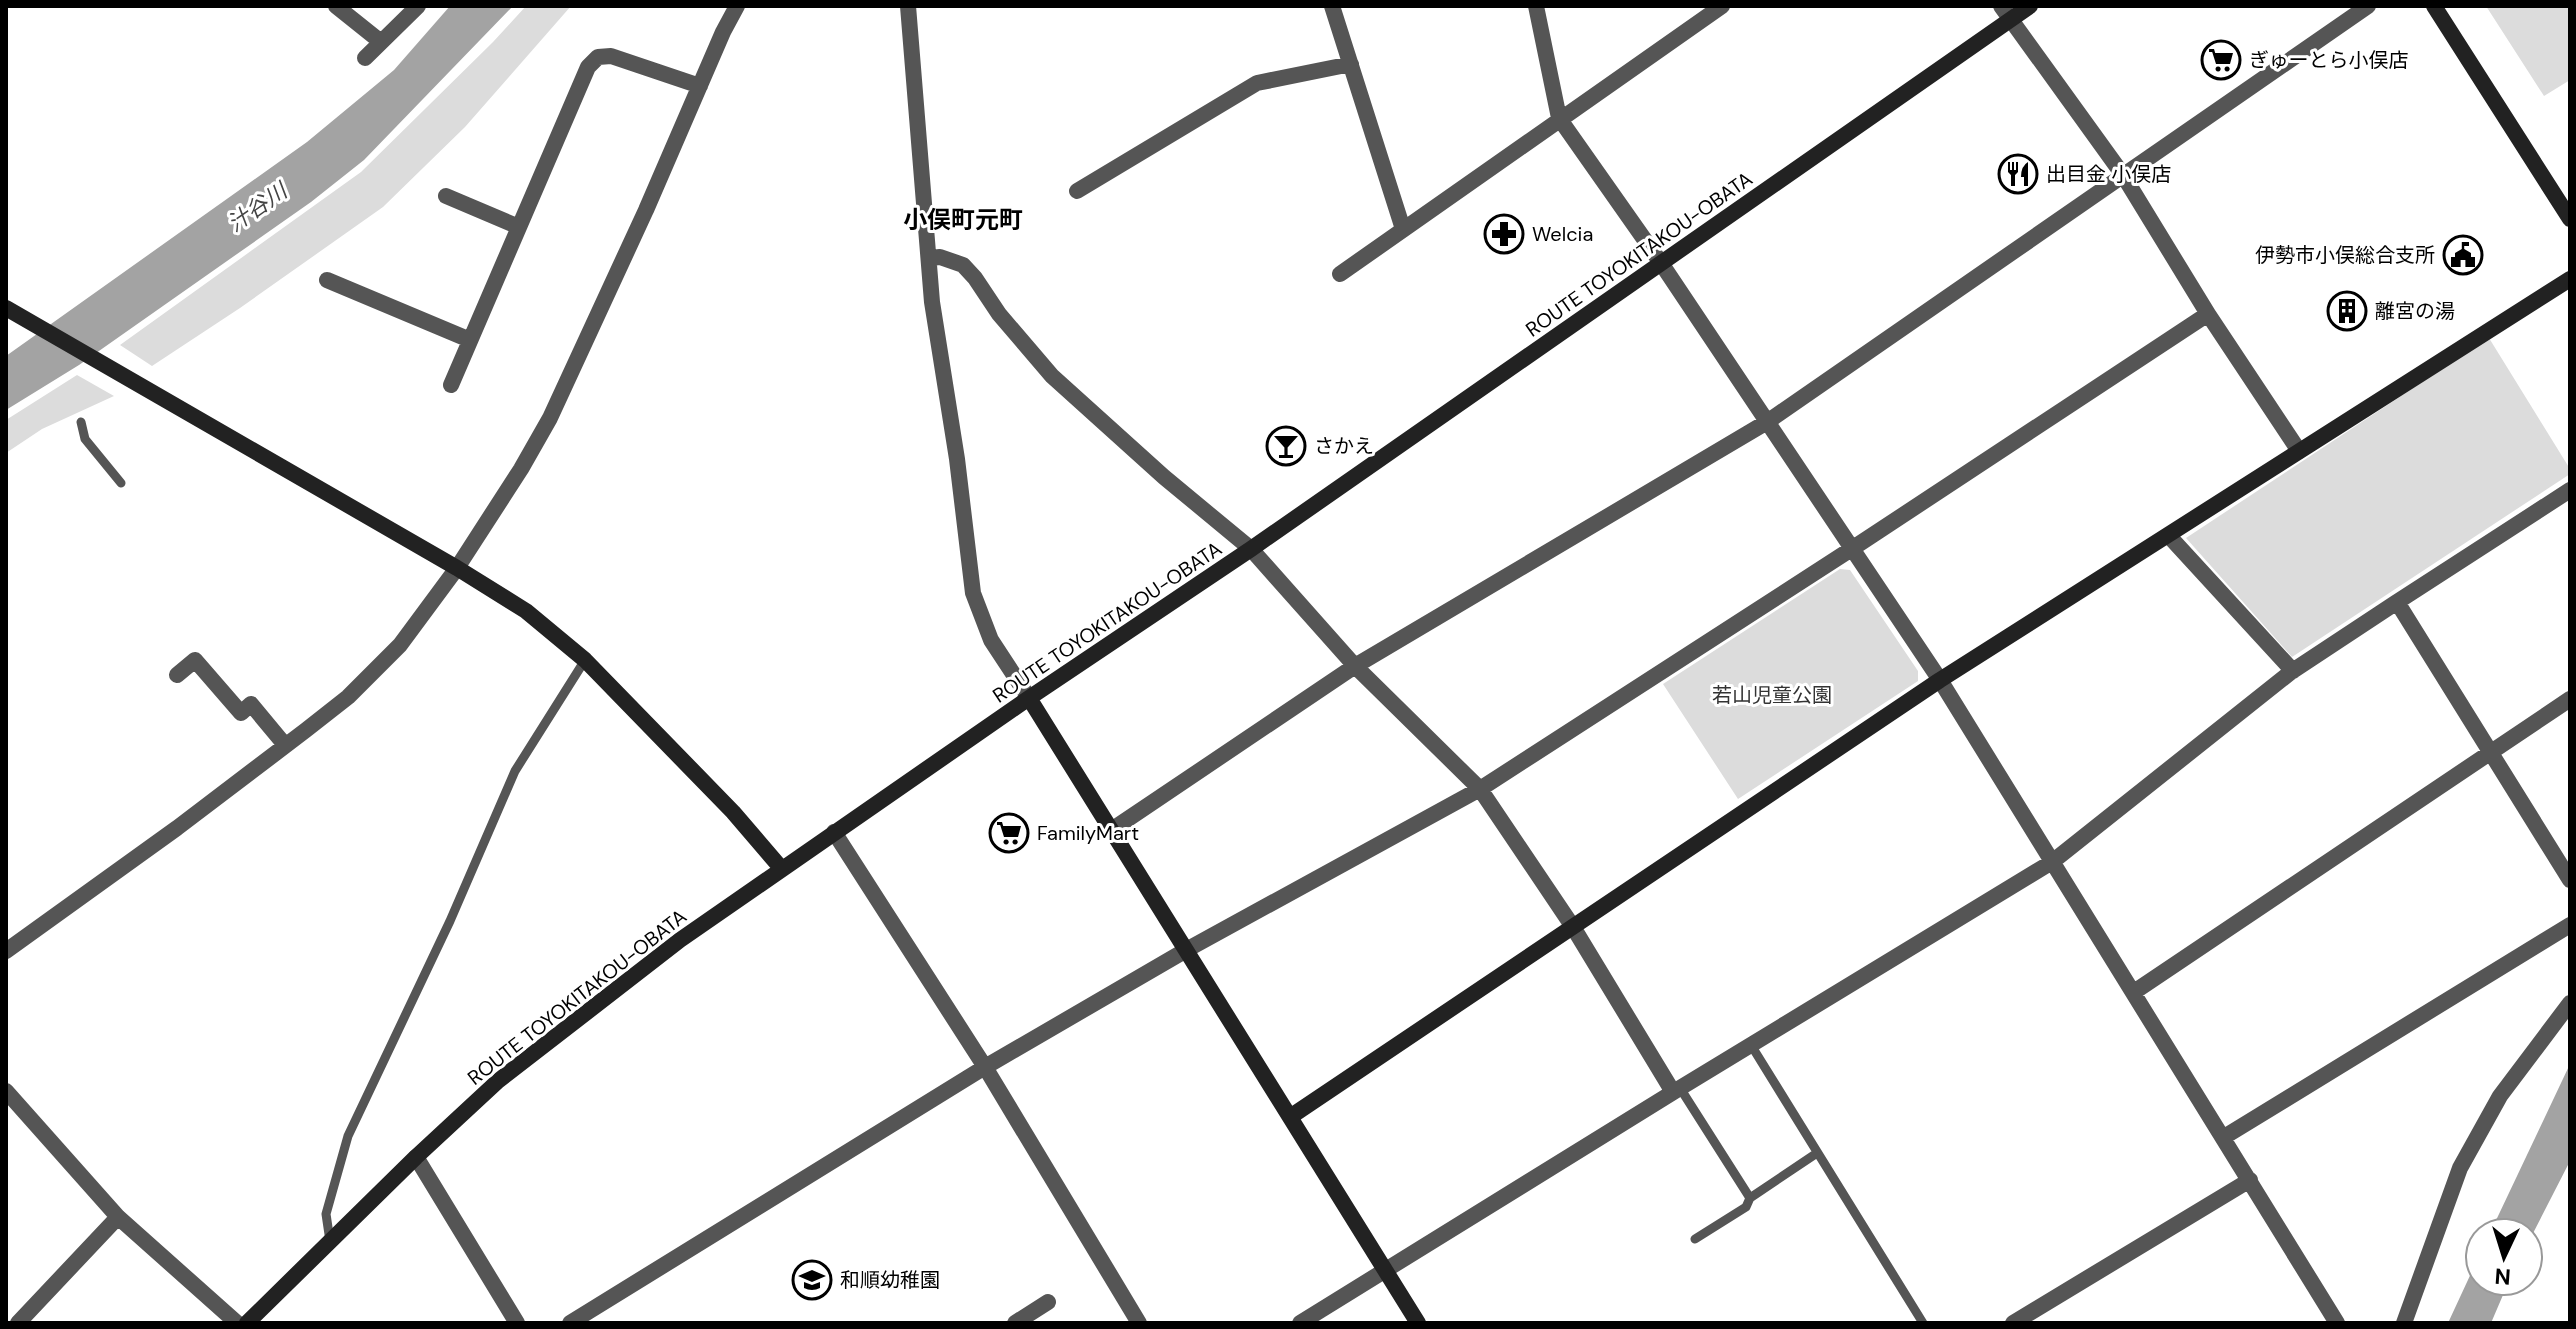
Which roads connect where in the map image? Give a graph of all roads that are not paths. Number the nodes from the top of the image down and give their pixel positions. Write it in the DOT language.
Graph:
graph roads {
  1 [pos="336,6"];
  2 [pos="418,6"];
  3 [pos="737,6"];
  4 [pos="908,6"];
  5 [pos="1332,6"];
  6 [pos="1536,6"];
  7 [pos="1722,6"];
  8 [pos="2030,6"];
  9 [pos="2368,6"];
  10 [pos="2434,6"];
  11 [pos="2006,13"];
  12 [pos="381,42"];
  13 [pos="365,58"];
  14 [pos="1351,64"];
  15 [pos="700,86"];
  16 [pos="1559,118"];
  17 [pos="2123,175"];
  18 [pos="1077,191"];
  19 [pos="446,196"];
  20 [pos="2570,219"];
  21 [pos="519,227"];
  22 [pos="1403,229"];
  23 [pos="930,258"];
  24 [pos="1661,263"];
  25 [pos="1340,274"];
  26 [pos="2570,279"];
  27 [pos="327,280"];
  28 [pos="6,308"];
  29 [pos="2208,314"];
  30 [pos="470,340"];
  31 [pos="451,385"];
  32 [pos="81,422"];
  33 [pos="1767,422"];
  34 [pos="2299,451"];
  35 [pos="121,483"];
  36 [pos="2570,490"];
  37 [pos="2169,536"];
  38 [pos="1853,548"];
  39 [pos="1251,549"];
  40 [pos="457,568"];
  41 [pos="2397,602"];
  42 [pos="585,660"];
  43 [pos="1355,666"];
  44 [pos="2293,671"];
  45 [pos="177,675"];
  46 [pos="1940,680"];
  47 [pos="1029,698"];
  48 [pos="2570,699"];
  49 [pos="285,745"];
  50 [pos="2490,753"];
  51 [pos="1480,789"];
  52 [pos="1113,829"];
  53 [pos="834,832"];
  54 [pos="2052,862"];
  55 [pos="781,868"];
  56 [pos="2570,880"];
  57 [pos="2570,925"];
  58 [pos="1573,927"];
  59 [pos="1188,949"];
  60 [pos="6,951"];
  61 [pos="2134,992"];
  62 [pos="2570,1003"];
  63 [pos="1751,1045"];
  64 [pos="985,1067"];
  65 [pos="1676,1090"];
  66 [pos="6,1091"];
  67 [pos="1290,1117"];
  68 [pos="2224,1137"];
  69 [pos="1817,1153"];
  70 [pos="416,1157"];
  71 [pos="2250,1180"];
  72 [pos="1750,1198"];
  73 [pos="118,1217"];
  74 [pos="1695,1239"];
  75 [pos="330,1241"];
  76 [pos="1385,1269"];
  77 [pos="1048,1302"];
  78 [pos="18,1323"];
  79 [pos="237,1323"];
  80 [pos="247,1323"];
  81 [pos="517,1323"];
  82 [pos="570,1323"];
  83 [pos="1015,1323"];
  84 [pos="1139,1323"];
  85 [pos="1300,1323"];
  86 [pos="1418,1323"];
  87 [pos="1923,1323"];
  88 [pos="2013,1323"];
  89 [pos="2337,1323"];
  90 [pos="2404,1323"];
  1 -- 12 [label="street"];
  2 -- 12 [label="street"];
  3 -- 15 [label="street"];
  4 -- 23 [label="street"];
  5 -- 14 [label="street"];
  6 -- 16 [label="street"];
  7 -- 16 [label="street"];
  8 -- 11 [label="street, ROUTE TOYOKITAKOU-OBATA"];
  9 -- 17 [label="street"];
  10 -- 20 [label="street"];
  11 -- 17 [label="street"];
  11 -- 24 [label="street, ROUTE TOYOKITAKOU-OBATA"];
  12 -- 13 [label="street"];
  14 -- 18 [label="street"];
  14 -- 22 [label="street"];
  15 -- 21 [label="street"];
  15 -- 40 [label="street"];
  16 -- 22 [label="street"];
  16 -- 24 [label="street"];
  17 -- 29 [label="street"];
  17 -- 33 [label="street"];
  19 -- 21 [label="street"];
  21 -- 30 [label="street"];
  22 -- 25 [label="street"];
  23 -- 39 [label="street"];
  23 -- 47 [label="street"];
  24 -- 33 [label="street"];
  24 -- 39 [label="street, ROUTE TOYOKITAKOU-OBATA"];
  26 -- 34 [label="street"];
  27 -- 30 [label="street"];
  28 -- 40 [label="street"];
  29 -- 34 [label="street"];
  29 -- 38 [label="street"];
  30 -- 31 [label="street"];
  32 -- 35 [label="lane"];
  33 -- 38 [label="street"];
  33 -- 43 [label="street"];
  34 -- 37 [label="street"];
  36 -- 41 [label="street"];
  37 -- 44 [label="street"];
  37 -- 46 [label="street"];
  38 -- 46 [label="street"];
  38 -- 51 [label="street"];
  39 -- 43 [label="street"];
  39 -- 47 [label="street, ROUTE TOYOKITAKOU-OBATA"];
  40 -- 42 [label="street"];
  40 -- 49 [label="street"];
  41 -- 44 [label="street"];
  41 -- 50 [label="street"];
  42 -- 55 [label="street"];
  42 -- 75 [label="lane"];
  43 -- 51 [label="street"];
  43 -- 52 [label="street"];
  44 -- 54 [label="street"];
  45 -- 49 [label="street"];
  46 -- 54 [label="street"];
  46 -- 58 [label="street"];
  47 -- 52 [label="street"];
  47 -- 53 [label="street, ROUTE TOYOKITAKOU-OBATA"];
  48 -- 50 [label="street"];
  49 -- 60 [label="street"];
  50 -- 56 [label="street"];
  50 -- 61 [label="street"];
  51 -- 58 [label="street"];
  51 -- 59 [label="street"];
  52 -- 59 [label="street"];
  53 -- 55 [label="street, ROUTE TOYOKITAKOU-OBATA"];
  53 -- 64 [label="street"];
  54 -- 61 [label="street"];
  54 -- 63 [label="street"];
  55 -- 70 [label="street, ROUTE TOYOKITAKOU-OBATA"];
  57 -- 68 [label="street"];
  58 -- 65 [label="street"];
  58 -- 67 [label="street"];
  59 -- 64 [label="street"];
  59 -- 67 [label="street"];
  61 -- 68 [label="street"];
  62 -- 90 [label="street"];
  63 -- 65 [label="street"];
  63 -- 69 [label="lane"];
  64 -- 82 [label="street"];
  64 -- 84 [label="street"];
  65 -- 72 [label="lane"];
  65 -- 76 [label="street"];
  66 -- 73 [label="street"];
  67 -- 76 [label="street"];
  68 -- 71 [label="street"];
  69 -- 72 [label="lane"];
  69 -- 87 [label="lane"];
  70 -- 75 [label="street, ROUTE TOYOKITAKOU-OBATA"];
  70 -- 81 [label="street"];
  71 -- 88 [label="street"];
  71 -- 89 [label="street"];
  72 -- 74 [label="lane"];
  73 -- 78 [label="street"];
  73 -- 79 [label="street"];
  75 -- 80 [label="street, ROUTE TOYOKITAKOU-OBATA"];
  76 -- 85 [label="street"];
  76 -- 86 [label="street"];
  77 -- 83 [label="street"];
}
